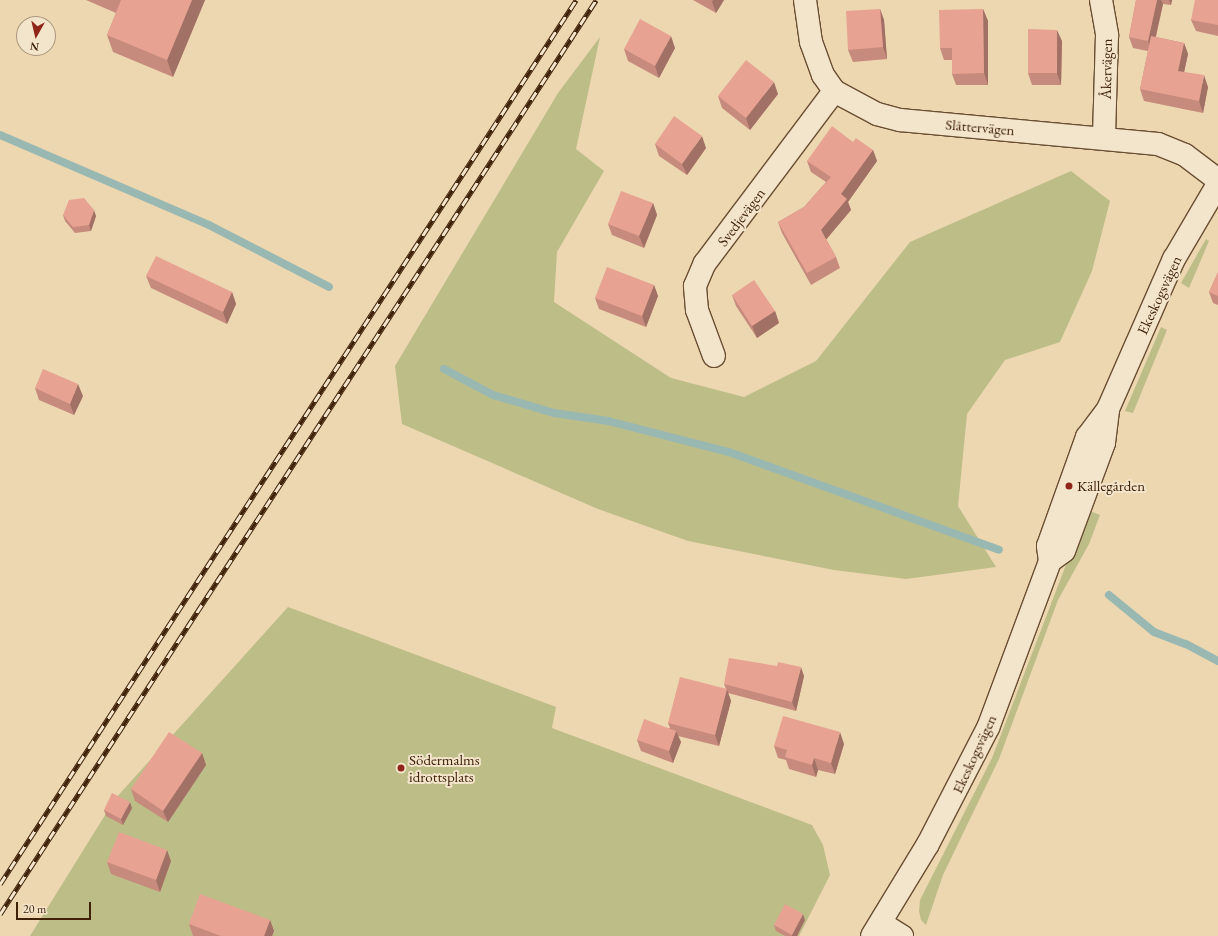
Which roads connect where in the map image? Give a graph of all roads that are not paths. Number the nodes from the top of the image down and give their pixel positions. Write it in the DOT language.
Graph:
graph roads {
  1 [pos="805,0"];
  2 [pos="1101,0"];
  3 [pos="834,91"];
  4 [pos="1104,138"];
  5 [pos="1218,180"];
  6 [pos="1218,184"];
  7 [pos="714,356"];
  8 [pos="877,929"];
  9 [pos="902,936"];
  1 -- 3 [label="street"];
  2 -- 4 [label="street, Åkervägen"];
  3 -- 4 [label="street, Slåttervägen"];
  3 -- 7 [label="street, Svedjevägen"];
  4 -- 5 [label="street, Slåttervägen"];
  6 -- 8 [label="street, Ekeskogsvägen"];
  8 -- 9 [label="street"];
}
